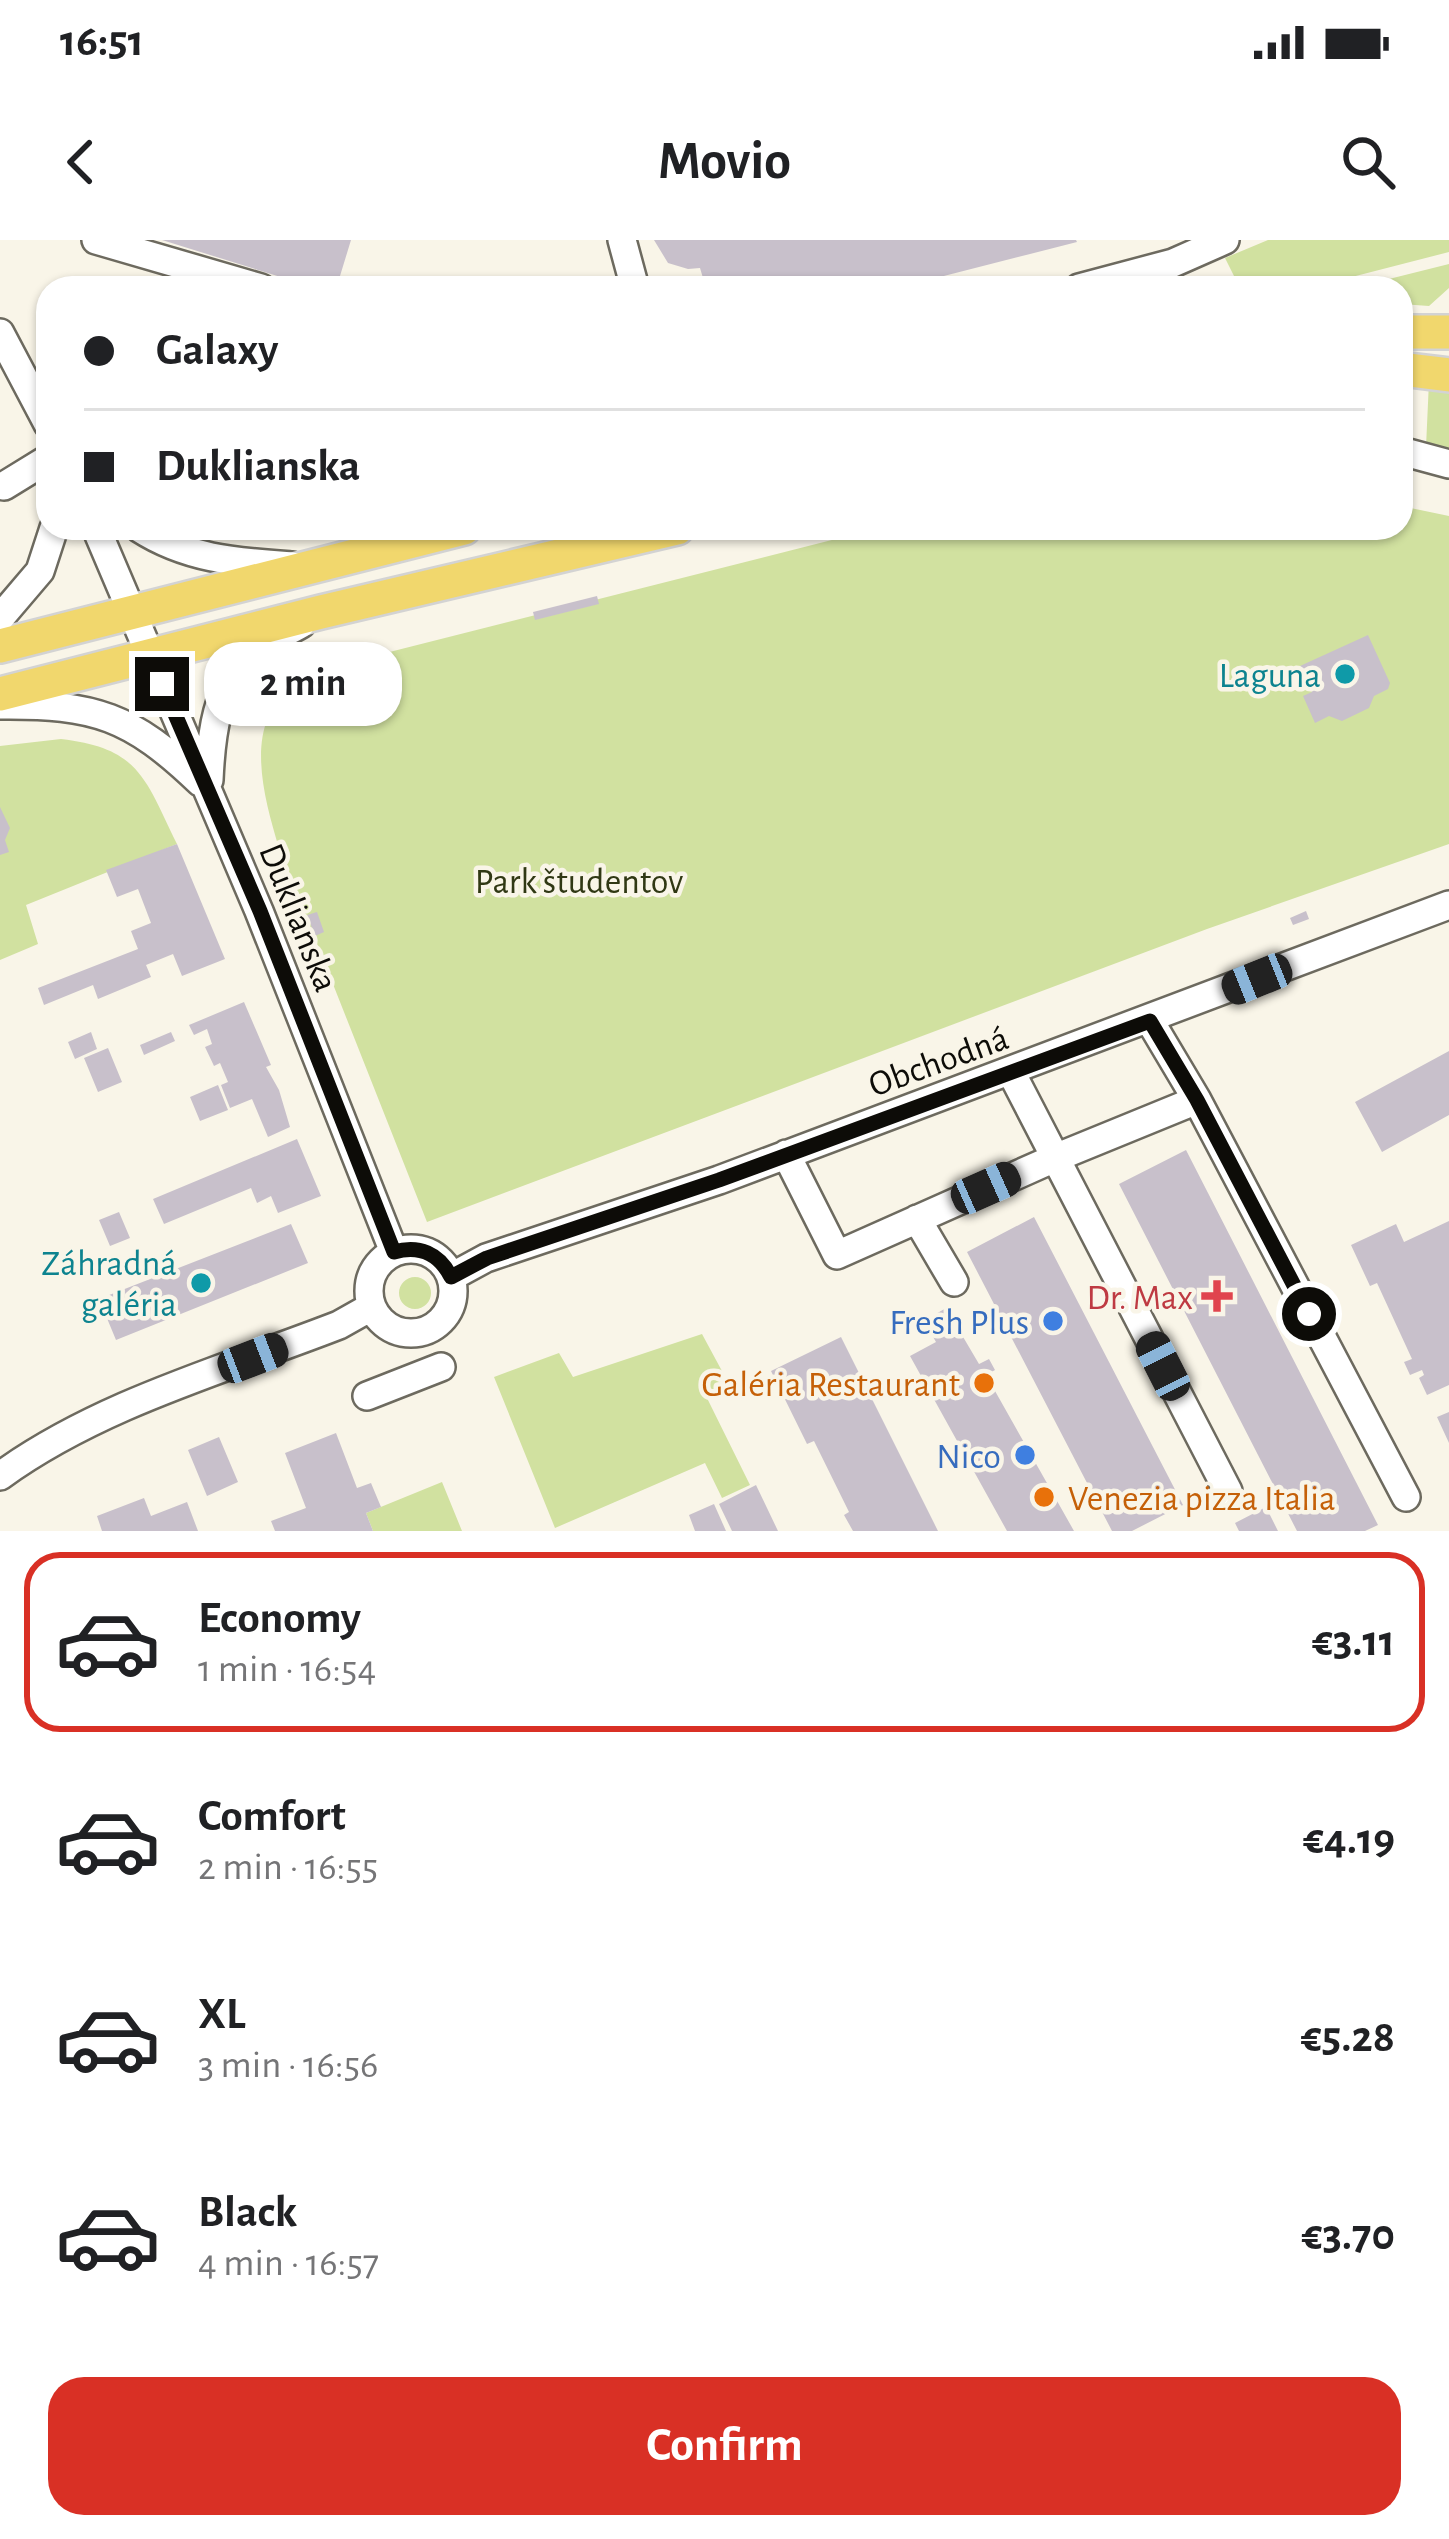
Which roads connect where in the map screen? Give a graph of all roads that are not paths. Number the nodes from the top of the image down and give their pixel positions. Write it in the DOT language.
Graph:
graph roads {
  1 [pos="96,240"];
  2 [pos="622,240"];
  3 [pos="1225,240"];
  4 [pos="1168,251"];
  5 [pos="220,276"];
  6 [pos="631,276"];
  7 [pos="1108,276"];
  8 [pos="1413,332"];
  9 [pos="1449,332"];
  10 [pos="0,333"];
  11 [pos="1413,370"];
  12 [pos="1449,375"];
  13 [pos="36,401"];
  14 [pos="1413,454"];
  15 [pos="1449,464"];
  16 [pos="36,466"];
  17 [pos="4,486"];
  18 [pos="50,540"];
  19 [pos="101,540"];
  20 [pos="157,540"];
  21 [pos="417,540"];
  22 [pos="626,540"];
  23 [pos="308,568"];
  24 [pos="132,612"];
  25 [pos="321,612"];
  26 [pos="0,618"];
  27 [pos="0,646"];
  28 [pos="151,656"];
  29 [pos="0,694"];
  30 [pos="0,705"];
  31 [pos="208,790"];
  32 [pos="1449,905"];
  33 [pos="1150,1021"];
  34 [pos="1011,1072"];
  35 [pos="1197,1100"];
  36 [pos="786,1154"];
  37 [pos="1055,1157"];
  38 [pos="917,1219"];
  39 [pos="394,1252"];
  40 [pos="451,1277"];
  41 [pos="954,1282"];
  42 [pos="371,1307"];
  43 [pos="441,1366"];
  44 [pos="367,1396"];
  45 [pos="0,1476"];
  46 [pos="1228,1491"];
  47 [pos="1406,1497"];
  1 -- 5 [label="street"];
  2 -- 6 [label="street"];
  3 -- 4 [label="street"];
  4 -- 7 [label="street"];
  8 -- 9 [label="main road"];
  10 -- 13 [label="street"];
  11 -- 12 [label="main road"];
  14 -- 15 [label="street"];
  16 -- 17 [label="street"];
  18 -- 26 [label="street"];
  19 -- 24 [label="street, Duklianska"];
  20 -- 23 [label="street"];
  21 -- 23 [label="main road"];
  22 -- 25 [label="main road"];
  23 -- 24 [label="main road"];
  24 -- 27 [label="main road"];
  24 -- 28 [label="street, Duklianska"];
  25 -- 28 [label="main road"];
  25 -- 31 [label="street"];
  28 -- 29 [label="main road"];
  28 -- 31 [label="street, Duklianska"];
  30 -- 31 [label="street"];
  31 -- 39 [label="street, Duklianska"];
  32 -- 33 [label="street, Obchodná"];
  33 -- 34 [label="street, Obchodná"];
  33 -- 35 [label="street"];
  34 -- 36 [label="street, Obchodná"];
  34 -- 37 [label="street"];
  35 -- 37 [label="street"];
  35 -- 47 [label="street"];
  36 -- 38 [label="street"];
  36 -- 40 [label="street, Obchodná"];
  37 -- 38 [label="street"];
  37 -- 46 [label="street"];
  38 -- 41 [label="street"];
  39 -- 40 [label="street"];
  39 -- 42 [label="street"];
  40 -- 42 [label="street"];
  42 -- 45 [label="street"];
  43 -- 44 [label="street"];
}
